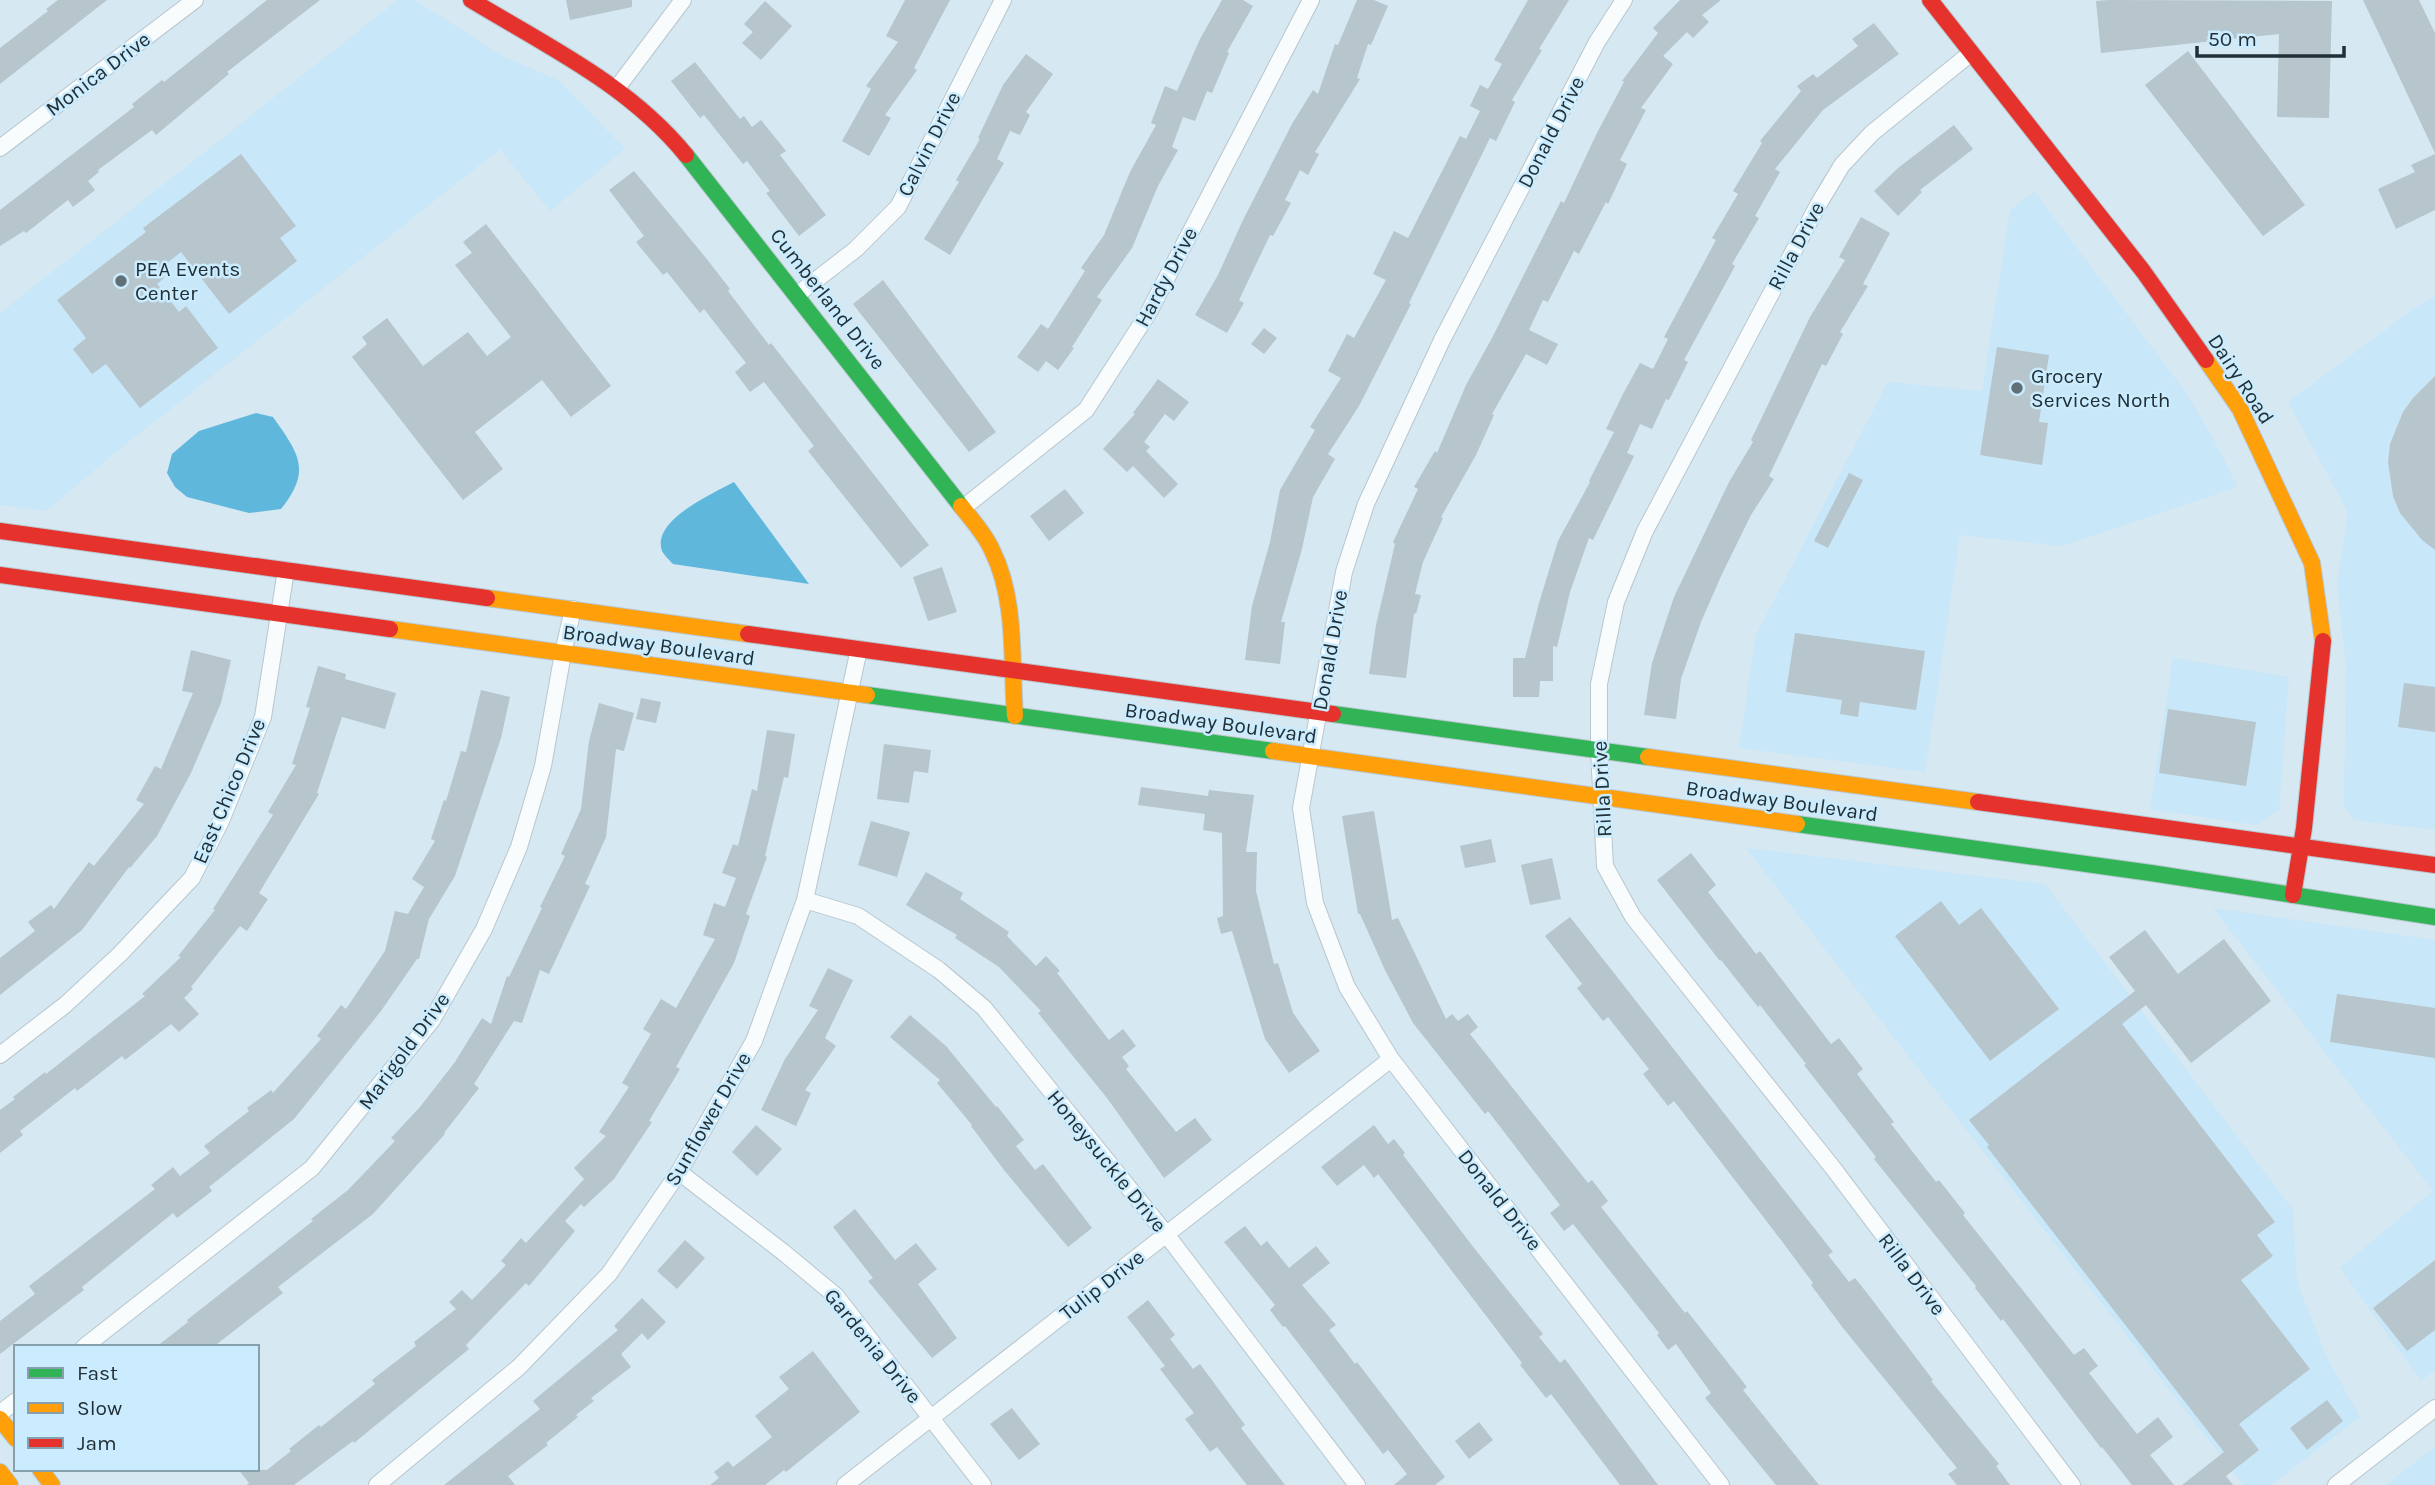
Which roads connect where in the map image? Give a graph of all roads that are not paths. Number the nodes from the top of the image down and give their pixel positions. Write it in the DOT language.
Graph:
graph roads {
  1 [pos="195,0"];
  2 [pos="471,0"];
  3 [pos="684,0"];
  4 [pos="1003,0"];
  5 [pos="1311,0"];
  6 [pos="1624,0"];
  7 [pos="1930,0"];
  8 [pos="1971,53"];
  9 [pos="617,88"];
  10 [pos="0,148"];
  11 [pos="798,294"];
  12 [pos="963,508"];
  13 [pos="0,531"];
  14 [pos="286,570"];
  15 [pos="0,575"];
  16 [pos="573,609"];
  17 [pos="279,613"];
  18 [pos="859,649"];
  19 [pos="563,653"];
  20 [pos="1010,669"];
  21 [pos="848,692"];
  22 [pos="1320,711"];
  23 [pos="1015,716"];
  24 [pos="1599,750"];
  25 [pos="1311,757"];
  26 [pos="1602,797"];
  27 [pos="2301,845"];
  28 [pos="2435,865"];
  29 [pos="2293,895"];
  30 [pos="805,900"];
  31 [pos="2435,917"];
  32 [pos="0,1055"];
  33 [pos="1391,1059"];
  34 [pos="679,1172"];
  35 [pos="1166,1234"];
  36 [pos="87,1345"];
  37 [pos="2435,1408"];
  38 [pos="931,1418"];
  39 [pos="0,1419"];
  40 [pos="14,1436"];
  41 [pos="0,1472"];
  42 [pos="10,1485"];
  43 [pos="377,1485"];
  44 [pos="845,1485"];
  45 [pos="983,1485"];
  46 [pos="1357,1485"];
  47 [pos="1721,1485"];
  48 [pos="2072,1485"];
  49 [pos="2336,1485"];
  1 -- 10 [label="street, Monica Drive"];
  2 -- 9 [label="main road, Cumberland Drive"];
  3 -- 9 [label="street"];
  4 -- 11 [label="street, Calvin Drive"];
  5 -- 12 [label="street, Hardy Drive"];
  6 -- 22 [label="street, Donald Drive"];
  7 -- 8 [label="main road, Dairy Road"];
  8 -- 24 [label="street, Rilla Drive"];
  8 -- 27 [label="main road, Dairy Road"];
  9 -- 11 [label="main road, Cumberland Drive"];
  11 -- 12 [label="main road, Cumberland Drive"];
  12 -- 20 [label="main road, Cumberland Drive"];
  13 -- 14 [label="main road, Broadway Boulevard"];
  14 -- 16 [label="main road, Broadway Boulevard"];
  14 -- 17 [label="street, East Chico Drive"];
  15 -- 17 [label="main road, Broadway Boulevard"];
  16 -- 18 [label="main road, Broadway Boulevard"];
  16 -- 19 [label="street, Marigold Drive"];
  17 -- 19 [label="main road, Broadway Boulevard"];
  17 -- 32 [label="street, East Chico Drive"];
  18 -- 20 [label="main road, Broadway Boulevard"];
  18 -- 21 [label="street, Sunflower Drive"];
  19 -- 21 [label="main road, Broadway Boulevard"];
  19 -- 36 [label="street, Marigold Drive"];
  20 -- 22 [label="main road, Broadway Boulevard"];
  20 -- 23 [label="main road, Cumberland Drive"];
  21 -- 23 [label="main road, Broadway Boulevard"];
  21 -- 30 [label="street, Sunflower Drive"];
  22 -- 24 [label="main road, Broadway Boulevard"];
  22 -- 25 [label="street, Donald Drive"];
  23 -- 25 [label="main road, Broadway Boulevard"];
  24 -- 26 [label="street, Rilla Drive"];
  24 -- 27 [label="main road, Broadway Boulevard"];
  25 -- 26 [label="main road, Broadway Boulevard"];
  25 -- 33 [label="street, Donald Drive"];
  26 -- 29 [label="main road, Broadway Boulevard"];
  26 -- 48 [label="street, Rilla Drive"];
  27 -- 28 [label="main road, Broadway Boulevard"];
  27 -- 29 [label="main road, Dairy Road"];
  29 -- 31 [label="main road, Broadway Boulevard"];
  30 -- 34 [label="street, Sunflower Drive"];
  30 -- 35 [label="street, Honeysuckle Drive"];
  33 -- 35 [label="street, Tulip Drive"];
  33 -- 47 [label="street, Donald Drive"];
  34 -- 38 [label="street, Gardenia Drive"];
  34 -- 43 [label="street, Sunflower Drive"];
  35 -- 38 [label="street, Tulip Drive"];
  35 -- 46 [label="street, Honeysuckle Drive"];
  37 -- 49 [label="street"];
  38 -- 44 [label="street, Tulip Drive"];
  38 -- 45 [label="street, Gardenia Drive"];
  39 -- 40 [label="main road"];
  41 -- 42 [label="main road"];
}
